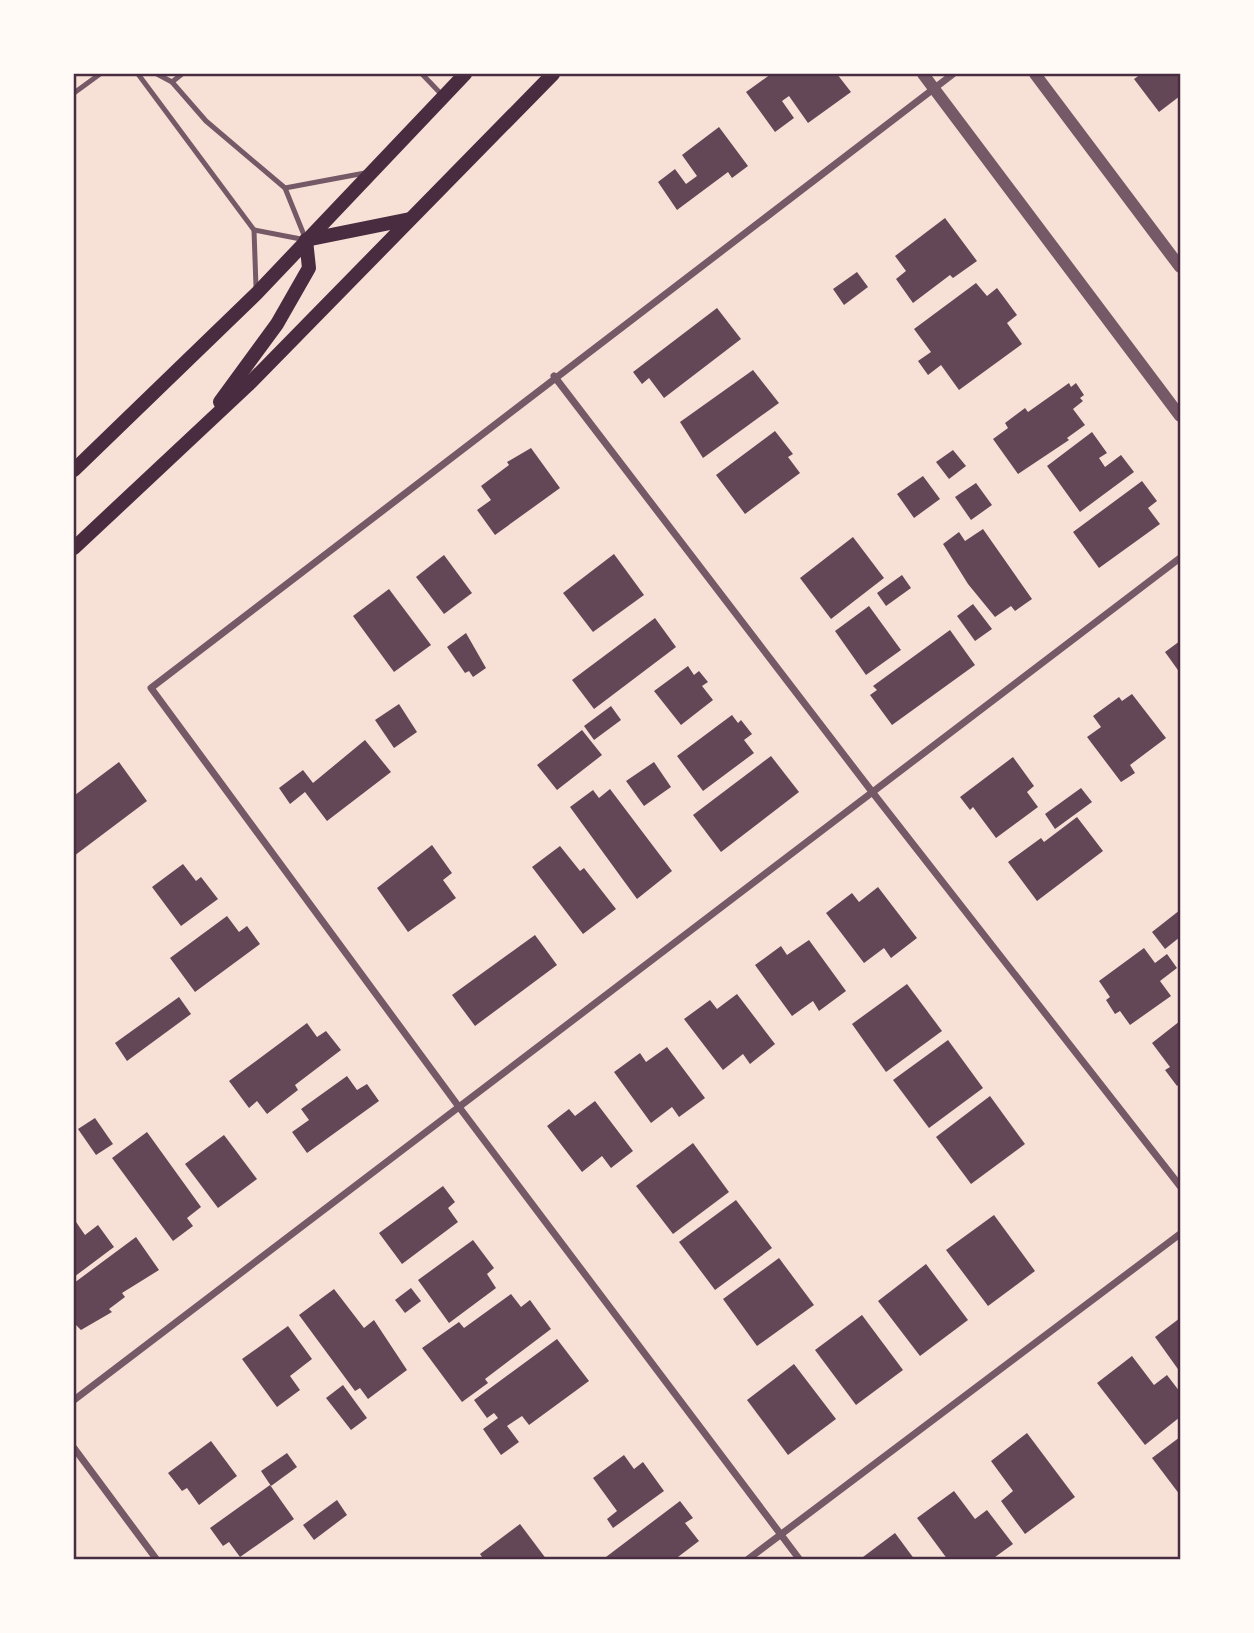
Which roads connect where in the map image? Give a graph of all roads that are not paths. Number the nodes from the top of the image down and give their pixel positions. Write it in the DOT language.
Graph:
graph roads {
  1 [pos="100,74"];
  2 [pos="138,74"];
  3 [pos="157,74"];
  4 [pos="182,74"];
  5 [pos="422,74"];
  6 [pos="465,74"];
  7 [pos="552,74"];
  8 [pos="923,74"];
  9 [pos="953,74"];
  10 [pos="1034,74"];
  11 [pos="172,82"];
  12 [pos="933,89"];
  13 [pos="74,93"];
  14 [pos="443,96"];
  15 [pos="372,171"];
  16 [pos="285,188"];
  17 [pos="410,219"];
  18 [pos="254,230"];
  19 [pos="306,240"];
  20 [pos="1181,267"];
  21 [pos="257,293"];
  22 [pos="554,376"];
  23 [pos="1181,416"];
  24 [pos="201,429"];
  25 [pos="74,470"];
  26 [pos="74,548"];
  27 [pos="1181,558"];
  28 [pos="873,793"];
  29 [pos="459,1107"];
  30 [pos="1181,1186"];
  31 [pos="1181,1234"];
  32 [pos="74,1400"];
  33 [pos="74,1448"];
  34 [pos="781,1534"];
  35 [pos="157,1559"];
  36 [pos="747,1559"];
  37 [pos="800,1559"];
  1 -- 13 [label="lane"];
  2 -- 18 [label="lane"];
  3 -- 11 [label="lane"];
  4 -- 11 [label="lane"];
  5 -- 14 [label="lane"];
  6 -- 14 [label="main road"];
  7 -- 17 [label="main road"];
  8 -- 12 [label="street"];
  9 -- 12 [label="street"];
  10 -- 20 [label="street"];
  11 -- 16 [label="lane"];
  12 -- 22 [label="street"];
  12 -- 23 [label="street"];
  14 -- 15 [label="main road"];
  15 -- 16 [label="lane"];
  15 -- 19 [label="main road"];
  16 -- 19 [label="lane"];
  17 -- 19 [label="main road"];
  17 -- 24 [label="main road"];
  18 -- 19 [label="lane"];
  18 -- 21 [label="lane"];
  19 -- 21 [label="main road"];
  19 -- 24 [label="main road"];
  21 -- 25 [label="main road"];
  22 -- 28 [label="street"];
  22 -- 29 [label="street"];
  24 -- 26 [label="main road"];
  27 -- 28 [label="street"];
  28 -- 29 [label="street"];
  28 -- 30 [label="street"];
  29 -- 32 [label="street"];
  29 -- 34 [label="street"];
  31 -- 34 [label="street"];
  33 -- 35 [label="street"];
  34 -- 36 [label="street"];
  34 -- 37 [label="street"];
}
